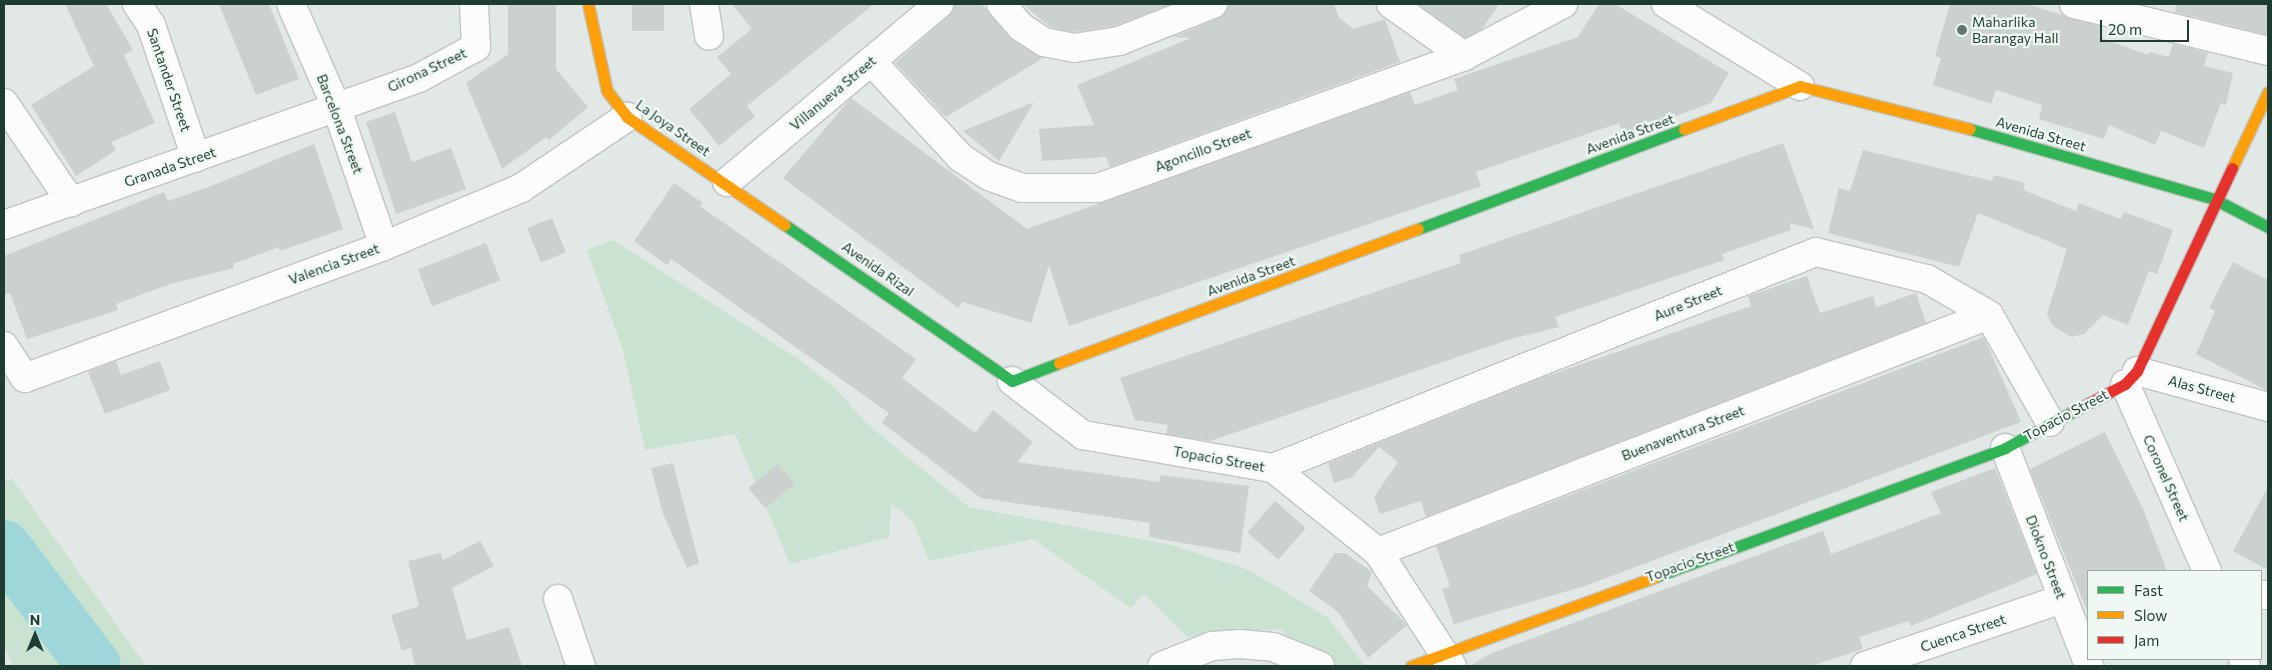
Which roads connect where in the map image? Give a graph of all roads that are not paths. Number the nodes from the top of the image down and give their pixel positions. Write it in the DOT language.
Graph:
graph roads {
  1 [pos="137,4"];
  2 [pos="291,4"];
  3 [pos="474,4"];
  4 [pos="588,4"];
  5 [pos="704,4"];
  6 [pos="939,4"];
  7 [pos="1001,4"];
  8 [pos="1213,4"];
  9 [pos="1391,4"];
  10 [pos="1563,4"];
  11 [pos="1666,4"];
  12 [pos="2074,4"];
  13 [pos="709,36"];
  14 [pos="2268,50"];
  15 [pos="1464,56"];
  16 [pos="870,61"];
  17 [pos="1800,86"];
  18 [pos="2268,92"];
  19 [pos="4,103"];
  20 [pos="336,109"];
  21 [pos="627,116"];
  22 [pos="196,158"];
  23 [pos="727,182"];
  24 [pos="2214,199"];
  25 [pos="71,202"];
  26 [pos="4,225"];
  27 [pos="2268,227"];
  28 [pos="384,246"];
  29 [pos="1989,315"];
  30 [pos="4,346"];
  31 [pos="2131,377"];
  32 [pos="1012,381"];
  33 [pos="2268,407"];
  34 [pos="2050,422"];
  35 [pos="2005,448"];
  36 [pos="1273,468"];
  37 [pos="1378,552"];
  38 [pos="2207,570"];
  39 [pos="558,599"];
  40 [pos="2062,599"];
  41 [pos="1447,659"];
  42 [pos="581,666"];
  43 [pos="1162,666"];
  44 [pos="1320,666"];
  45 [pos="1411,666"];
  46 [pos="1865,666"];
  47 [pos="2089,666"];
  1 -- 22 [label="street, Santander Street"];
  2 -- 20 [label="street, Barcelona Street"];
  3 -- 20 [label="street, Girona Street"];
  4 -- 21 [label="street, La Joya Street"];
  5 -- 13 [label="street"];
  6 -- 16 [label="street, Villanueva Street"];
  7 -- 8 [label="street"];
  9 -- 15 [label="street"];
  10 -- 15 [label="street, Agoncillo Street"];
  11 -- 17 [label="street"];
  12 -- 14 [label="street"];
  15 -- 16 [label="street, Agoncillo Street"];
  16 -- 23 [label="street, Villanueva Street"];
  17 -- 24 [label="street, Avenida Street"];
  17 -- 32 [label="street, Avenida Street"];
  18 -- 24 [label="street"];
  19 -- 25 [label="street"];
  20 -- 22 [label="street, Granada Street"];
  20 -- 28 [label="street, Barcelona Street"];
  21 -- 23 [label="street, La Joya Street"];
  21 -- 28 [label="street, Valencia Street"];
  22 -- 25 [label="street, Granada Street"];
  23 -- 32 [label="street, Avenida Rizal"];
  24 -- 27 [label="street, Avenida Street"];
  24 -- 31 [label="street"];
  25 -- 26 [label="street, Granada Street"];
  28 -- 30 [label="street, Valencia Street"];
  29 -- 34 [label="street"];
  29 -- 36 [label="street, Aure Street"];
  29 -- 37 [label="street, Buenaventura Street"];
  31 -- 33 [label="street, Alas Street"];
  31 -- 34 [label="street, Topacio Street"];
  31 -- 38 [label="street, Coronel Street"];
  32 -- 36 [label="street, Topacio Street"];
  34 -- 35 [label="street, Topacio Street"];
  35 -- 40 [label="street, Diokno Street"];
  35 -- 41 [label="street, Topacio Street"];
  36 -- 37 [label="street, Topacio Street"];
  37 -- 41 [label="street, Topacio Street"];
  39 -- 42 [label="street"];
  40 -- 46 [label="street, Cuenca Street"];
  40 -- 47 [label="street, Diokno Street"];
  41 -- 45 [label="street"];
  43 -- 44 [label="street"];
}
